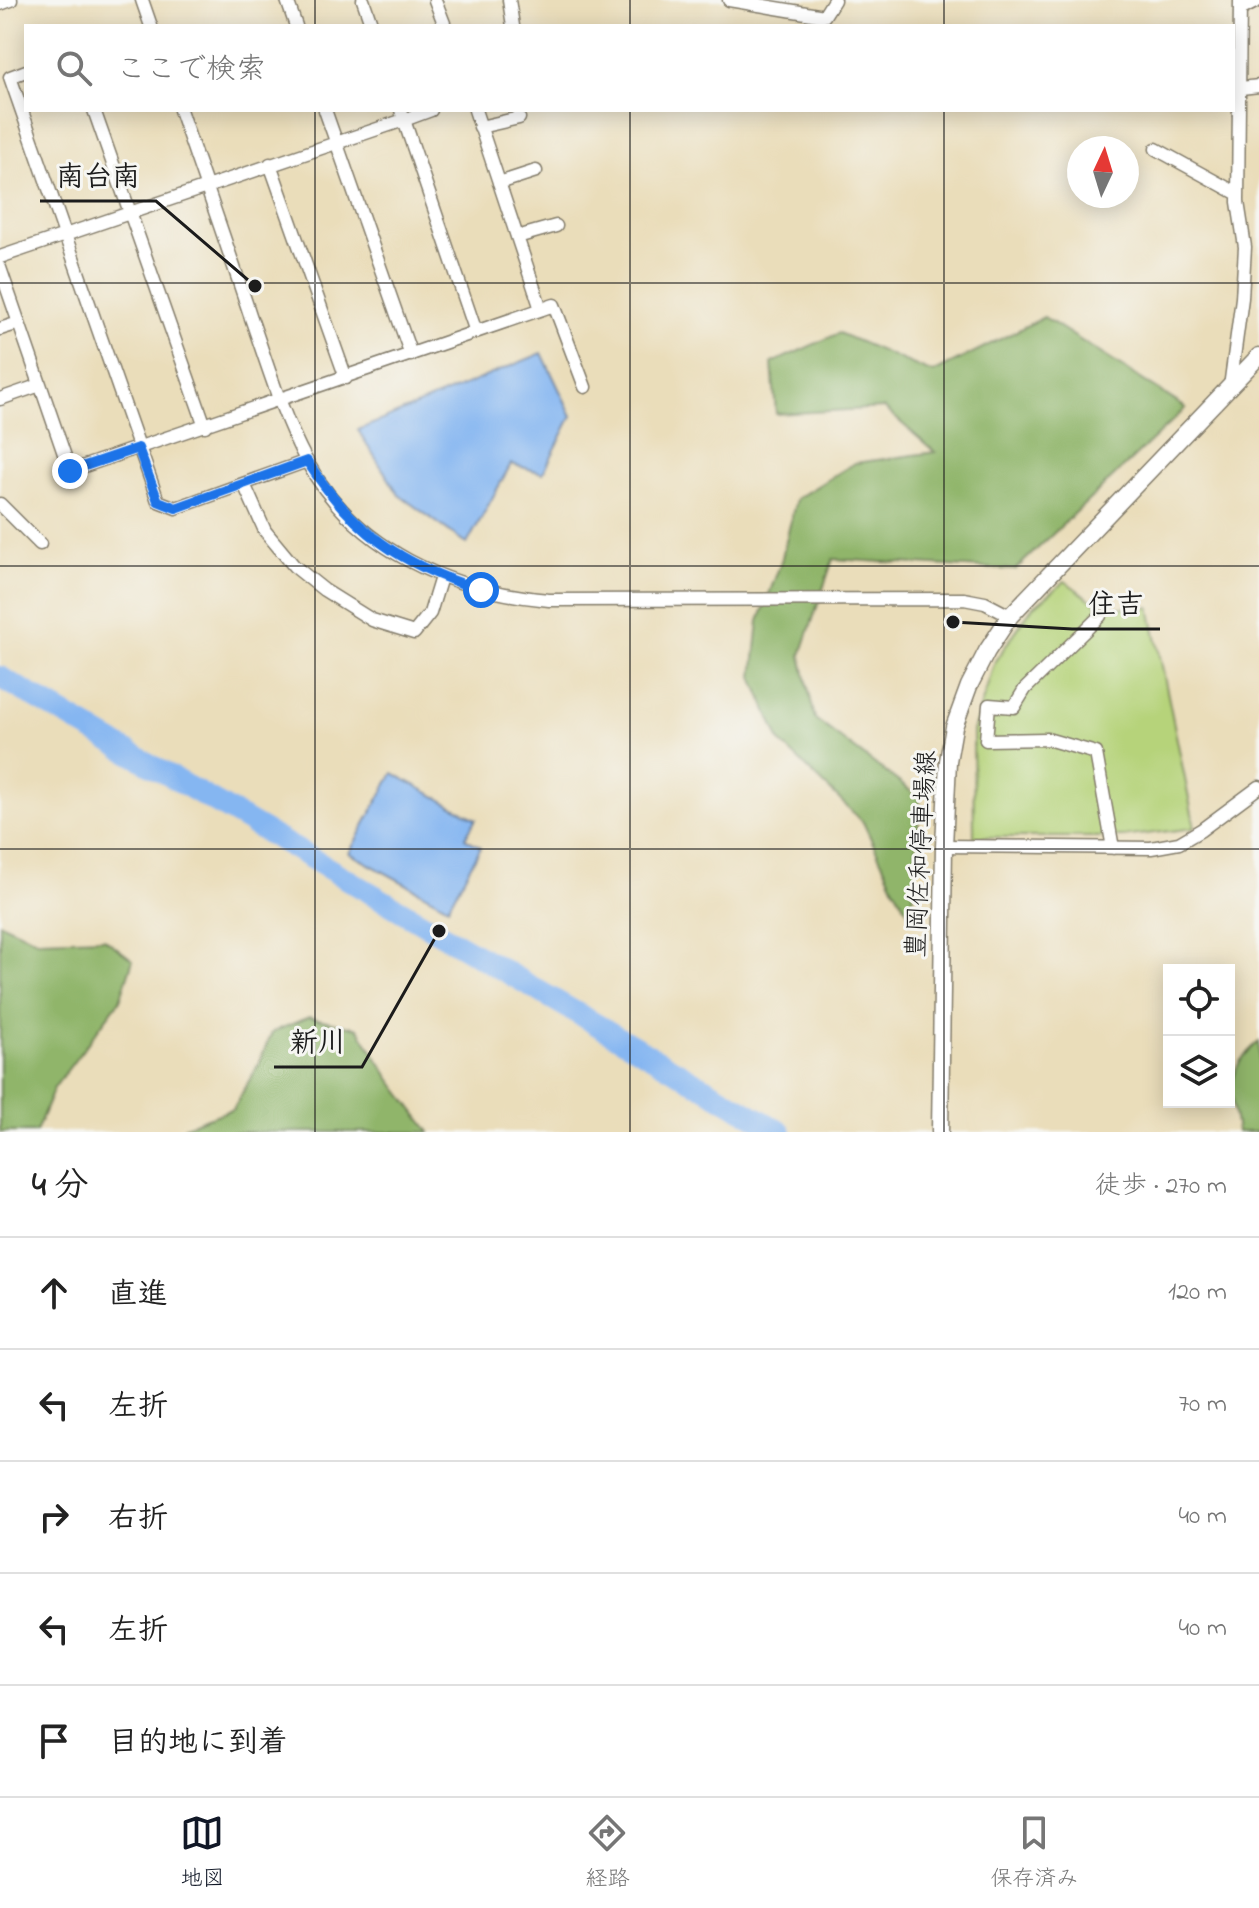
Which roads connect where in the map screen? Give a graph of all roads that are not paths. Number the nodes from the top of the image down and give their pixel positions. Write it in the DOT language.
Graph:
graph roads {
  1 [pos="11,0"];
  2 [pos="142,0"];
  3 [pos="287,0"];
  4 [pos="363,0"];
  5 [pos="435,0"];
  6 [pos="509,0"];
  7 [pos="729,0"];
  8 [pos="834,0"];
  9 [pos="1259,0"];
  10 [pos="0,4"];
  11 [pos="1240,5"];
  12 [pos="150,24"];
  13 [pos="295,24"];
  14 [pos="371,24"];
  15 [pos="444,24"];
  16 [pos="513,24"];
  17 [pos="24,72"];
  18 [pos="1259,86"];
  19 [pos="1241,88"];
  20 [pos="95,112"];
  21 [pos="181,112"];
  22 [pos="326,112"];
  23 [pos="476,112"];
  24 [pos="402,115"];
  25 [pos="519,118"];
  26 [pos="480,127"];
  27 [pos="336,142"];
  28 [pos="1156,149"];
  29 [pos="270,164"];
  30 [pos="536,171"];
  31 [pos="499,183"];
  32 [pos="206,186"];
  33 [pos="1238,194"];
  34 [pos="129,212"];
  35 [pos="556,226"];
  36 [pos="64,233"];
  37 [pos="517,237"];
  38 [pos="0,257"];
  39 [pos="0,268"];
  40 [pos="541,309"];
  41 [pos="19,323"];
  42 [pos="0,329"];
  43 [pos="476,332"];
  44 [pos="411,355"];
  45 [pos="1259,356"];
  46 [pos="346,378"];
  47 [pos="40,385"];
  48 [pos="585,387"];
  49 [pos="1230,387"];
  50 [pos="0,399"];
  51 [pos="280,401"];
  52 [pos="205,426"];
  53 [pos="138,448"];
  54 [pos="307,461"];
  55 [pos="244,484"];
  56 [pos="0,504"];
  57 [pos="40,544"];
  58 [pos="441,577"];
  59 [pos="1010,616"];
  60 [pos="1100,616"];
  61 [pos="1259,787"];
  62 [pos="944,846"];
  63 [pos="1113,848"];
  64 [pos="940,1132"];
  1 -- 10 [label="street"];
  2 -- 12 [label="street"];
  3 -- 13 [label="street"];
  4 -- 14 [label="street"];
  5 -- 15 [label="street"];
  6 -- 16 [label="street"];
  7 -- 8 [label="street"];
  9 -- 11 [label="street"];
  11 -- 19 [label="street"];
  17 -- 36 [label="street"];
  18 -- 19 [label="street"];
  19 -- 33 [label="street"];
  20 -- 34 [label="street"];
  21 -- 32 [label="street"];
  22 -- 27 [label="street"];
  23 -- 26 [label="street"];
  24 -- 27 [label="street"];
  24 -- 43 [label="street"];
  25 -- 26 [label="street"];
  26 -- 31 [label="street"];
  27 -- 29 [label="street"];
  27 -- 44 [label="street"];
  28 -- 33 [label="street"];
  29 -- 32 [label="street"];
  29 -- 46 [label="street"];
  30 -- 31 [label="street"];
  31 -- 37 [label="street"];
  32 -- 34 [label="street"];
  32 -- 51 [label="street"];
  33 -- 49 [label="street"];
  34 -- 36 [label="street"];
  34 -- 52 [label="street"];
  35 -- 37 [label="street"];
  36 -- 38 [label="street"];
  36 -- 53 [label="street"];
  37 -- 40 [label="street"];
  39 -- 41 [label="street"];
  40 -- 43 [label="street"];
  40 -- 48 [label="street"];
  41 -- 42 [label="street"];
  41 -- 47 [label="street"];
  43 -- 44 [label="street"];
  44 -- 46 [label="street"];
  45 -- 49 [label="main road, 豊岡佐和停車場線"];
  46 -- 51 [label="street"];
  47 -- 50 [label="street"];
  47 -- 53 [label="street"];
  49 -- 59 [label="main road, 豊岡佐和停車場線"];
  51 -- 52 [label="street"];
  51 -- 54 [label="street"];
  52 -- 53 [label="street"];
  53 -- 55 [label="street"];
  54 -- 55 [label="street"];
  54 -- 58 [label="street"];
  55 -- 58 [label="street"];
  56 -- 57 [label="street"];
  58 -- 59 [label="street"];
  59 -- 62 [label="main road, 豊岡佐和停車場線"];
  60 -- 63 [label="street"];
  61 -- 63 [label="street"];
  62 -- 63 [label="street"];
  62 -- 64 [label="main road, 豊岡佐和停車場線"];
}
